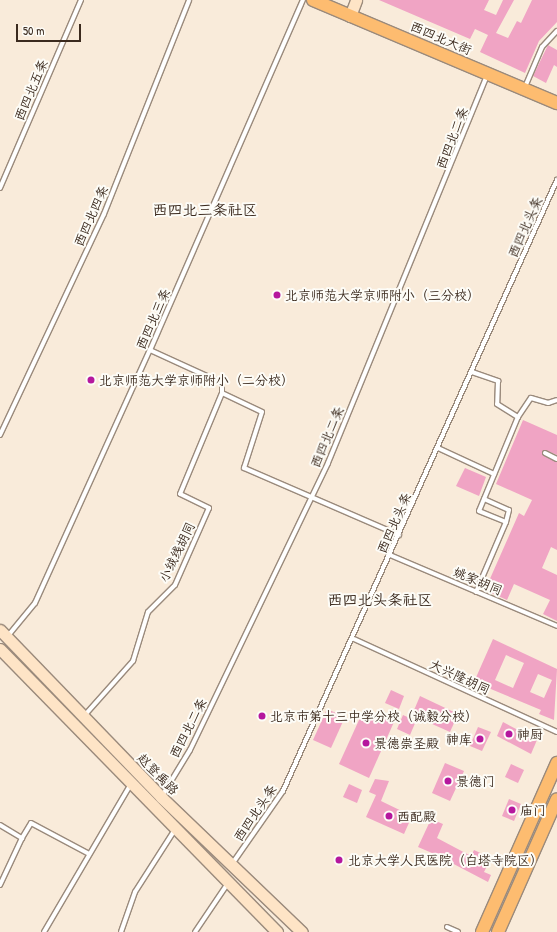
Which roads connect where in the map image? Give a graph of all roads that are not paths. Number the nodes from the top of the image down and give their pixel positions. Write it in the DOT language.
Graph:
graph roads {
  1 [pos="81,0"];
  2 [pos="189,0"];
  3 [pos="304,0"];
  4 [pos="313,0"];
  5 [pos="356,0"];
  6 [pos="350,16"];
  7 [pos="557,31"];
  8 [pos="488,74"];
  9 [pos="524,90"];
  10 [pos="557,103"];
  11 [pos="557,180"];
  12 [pos="0,188"];
  13 [pos="150,350"];
  14 [pos="472,372"];
  15 [pos="222,393"];
  16 [pos="557,400"];
  17 [pos="518,417"];
  18 [pos="0,435"];
  19 [pos="438,448"];
  20 [pos="545,453"];
  21 [pos="557,459"];
  22 [pos="494,474"];
  23 [pos="311,498"];
  24 [pos="484,499"];
  25 [pos="506,522"];
  26 [pos="399,535"];
  27 [pos="390,556"];
  28 [pos="476,592"];
  29 [pos="557,626"];
  30 [pos="3,634"];
  31 [pos="354,639"];
  32 [pos="0,649"];
  33 [pos="83,717"];
  34 [pos="557,732"];
  35 [pos="557,763"];
  36 [pos="131,783"];
  37 [pos="161,797"];
  38 [pos="557,800"];
  39 [pos="0,825"];
  40 [pos="174,831"];
  41 [pos="22,838"];
  42 [pos="89,854"];
  43 [pos="232,864"];
  44 [pos="228,882"];
  45 [pos="0,885"];
  46 [pos="447,927"];
  47 [pos="273,931"];
  48 [pos="44,932"];
  49 [pos="121,932"];
  50 [pos="194,932"];
  51 [pos="302,932"];
  52 [pos="458,932"];
  53 [pos="482,932"];
  54 [pos="498,932"];
  1 -- 12 [label="lane, 西四北五条"];
  2 -- 18 [label="lane, 西四北四条"];
  3 -- 13 [label="lane, 西四北三条"];
  4 -- 6 [label="main road, 西四北大街"];
  5 -- 6 [label="main road"];
  6 -- 8 [label="main road, 西四北大街"];
  7 -- 9 [label="lane"];
  8 -- 9 [label="main road, 西四北大街"];
  8 -- 23 [label="lane, 西四北二条"];
  9 -- 10 [label="main road, 西四北大街"];
  11 -- 14 [label="lane, 西四北头条"];
  13 -- 15 [label="lane"];
  13 -- 30 [label="lane, 西四北三条"];
  14 -- 17 [label="lane"];
  14 -- 19 [label="lane, 西四北头条"];
  15 -- 23 [label="lane"];
  15 -- 33 [label="lane, 小绒线胡同"];
  16 -- 17 [label="lane"];
  17 -- 22 [label="lane"];
  19 -- 22 [label="lane"];
  19 -- 26 [label="lane, 西四北头条"];
  20 -- 21 [label="lane"];
  22 -- 24 [label="lane"];
  23 -- 26 [label="lane"];
  23 -- 37 [label="lane, 西四北二条"];
  24 -- 25 [label="lane"];
  24 -- 25 [label="lane"];
  25 -- 28 [label="lane"];
  26 -- 27 [label="lane, 西四北头条"];
  27 -- 28 [label="lane, 姚家胡同"];
  27 -- 31 [label="lane, 西四北头条"];
  28 -- 29 [label="lane, 姚家胡同"];
  30 -- 33 [label="main road, 赵登禹路"];
  31 -- 34 [label="lane, 大兴隆胡同"];
  31 -- 43 [label="lane, 西四北头条"];
  32 -- 36 [label="main road, 赵登禹路"];
  33 -- 37 [label="main road, 赵登禹路"];
  35 -- 53 [label="main road"];
  36 -- 40 [label="main road, 赵登禹路"];
  36 -- 42 [label="lane"];
  37 -- 43 [label="main road, 赵登禹路"];
  38 -- 54 [label="main road"];
  39 -- 41 [label="lane"];
  40 -- 44 [label="main road, 赵登禹路"];
  40 -- 49 [label="lane"];
  41 -- 42 [label="lane"];
  41 -- 45 [label="lane"];
  42 -- 48 [label="lane"];
  43 -- 51 [label="main road, 赵登禹路"];
  44 -- 47 [label="main road, 赵登禹路"];
  44 -- 50 [label="lane"];
  46 -- 52 [label="lane"];
}
